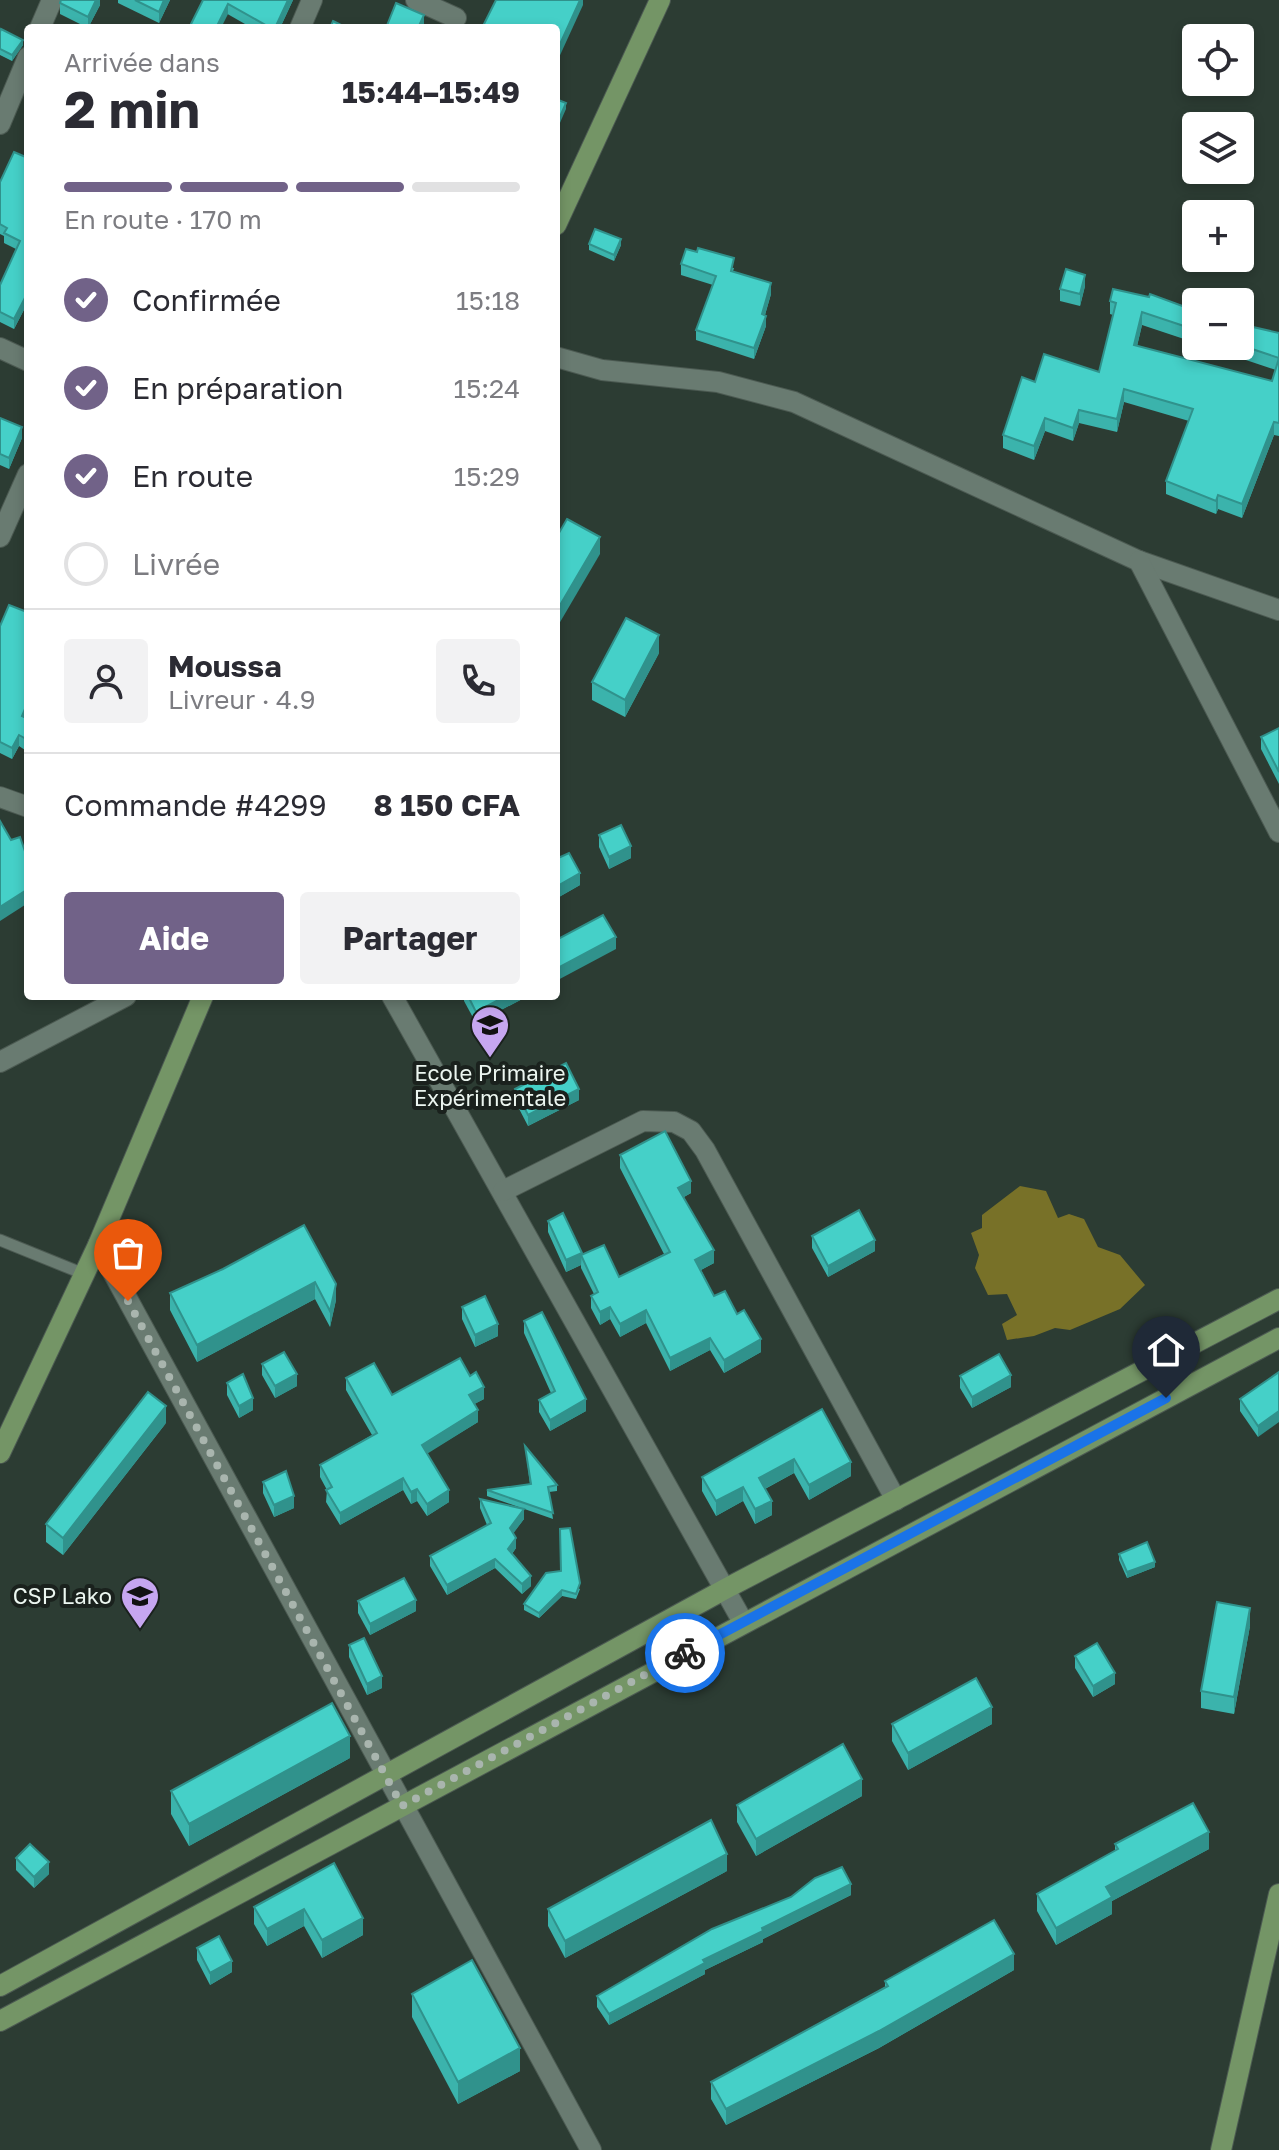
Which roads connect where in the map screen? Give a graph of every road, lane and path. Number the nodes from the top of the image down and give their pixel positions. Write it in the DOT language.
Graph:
graph roads {
  1 [pos="52,0"];
  2 [pos="312,0"];
  3 [pos="416,0"];
  4 [pos="660,0"];
  5 [pos="457,15"];
  6 [pos="42,24"];
  7 [pos="302,24"];
  8 [pos="24,68"];
  9 [pos="13,98"];
  10 [pos="0,124"];
  11 [pos="560,216"];
  12 [pos="0,348"];
  13 [pos="560,358"];
  14 [pos="24,359"];
  15 [pos="24,483"];
  16 [pos="0,537"];
  17 [pos="1139,561"];
  18 [pos="1279,610"];
  19 [pos="0,797"];
  20 [pos="24,806"];
  21 [pos="1279,832"];
  22 [pos="118,1000"];
  23 [pos="201,1000"];
  24 [pos="394,1000"];
  25 [pos="0,1062"];
  26 [pos="503,1191"];
  27 [pos="0,1240"];
  28 [pos="98,1245"];
  29 [pos="84,1274"];
  30 [pos="1279,1299"];
  31 [pos="1279,1338"];
  32 [pos="0,1453"];
  33 [pos="896,1500"];
  34 [pos="727,1588"];
  35 [pos="743,1622"];
  36 [pos="385,1776"];
  37 [pos="402,1806"];
  38 [pos="1279,1894"];
  39 [pos="0,1986"];
  40 [pos="0,2021"];
  41 [pos="591,2150"];
  42 [pos="1221,2150"];
  1 -- 6 [label="street"];
  2 -- 7 [label="street"];
  3 -- 5 [label="street"];
  4 -- 11 [label="main road"];
  8 -- 9 [label="street"];
  9 -- 10 [label="street"];
  12 -- 14 [label="street"];
  13 -- 17 [label="street"];
  15 -- 16 [label="street"];
  17 -- 18 [label="street"];
  17 -- 21 [label="street"];
  19 -- 20 [label="street"];
  22 -- 25 [label="street"];
  23 -- 28 [label="main road"];
  24 -- 26 [label="street"];
  26 -- 33 [label="street"];
  26 -- 34 [label="street"];
  27 -- 29 [label="lane"];
  28 -- 29 [label="main road"];
  28 -- 36 [label="street"];
  29 -- 32 [label="main road"];
  30 -- 33 [label="main road"];
  31 -- 35 [label="main road"];
  33 -- 34 [label="main road"];
  34 -- 35 [label="street"];
  34 -- 36 [label="main road"];
  35 -- 37 [label="main road"];
  36 -- 37 [label="street"];
  36 -- 39 [label="main road"];
  37 -- 40 [label="main road"];
  37 -- 41 [label="street"];
  38 -- 42 [label="main road"];
}
